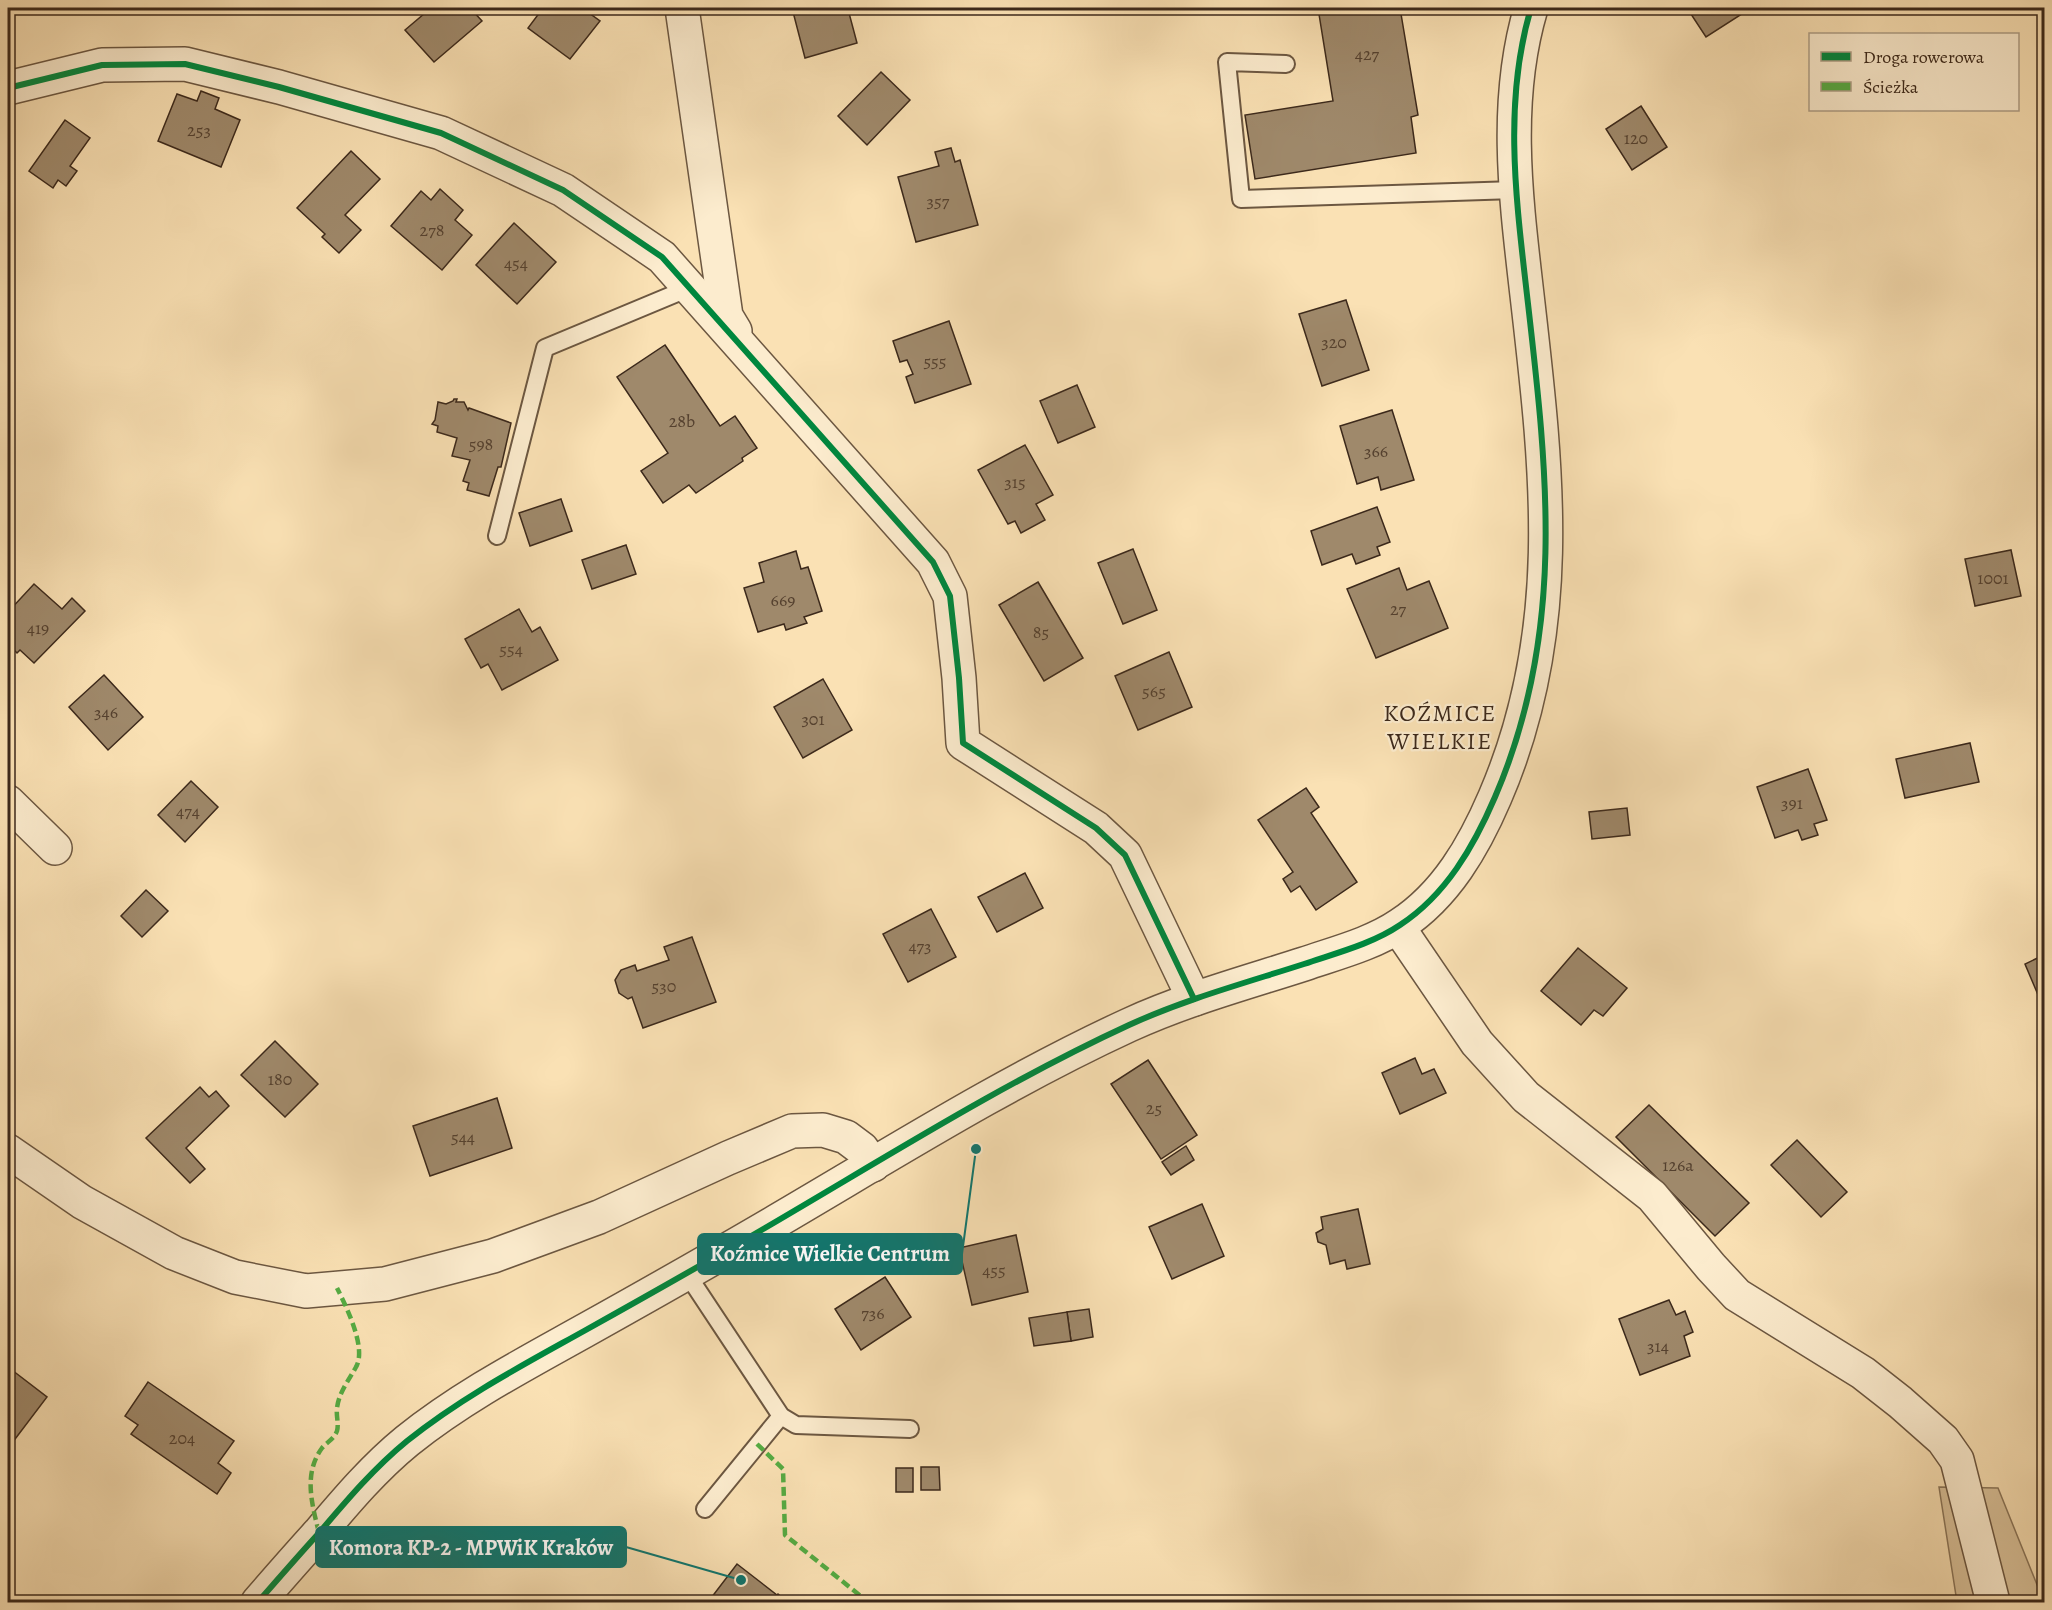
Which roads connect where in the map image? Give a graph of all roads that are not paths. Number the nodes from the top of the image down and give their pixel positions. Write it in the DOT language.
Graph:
graph roads {
  1 [pos="682,8"];
  2 [pos="1529,9"];
  3 [pos="1286,64"];
  4 [pos="8,88"];
  5 [pos="1515,190"];
  6 [pos="689,288"];
  7 [pos="749,356"];
  8 [pos="497,536"];
  9 [pos="8,802"];
  10 [pos="55,848"];
  11 [pos="1398,927"];
  12 [pos="1194,999"];
  13 [pos="8,1151"];
  14 [pos="873,1166"];
  15 [pos="687,1274"];
  16 [pos="781,1416"];
  17 [pos="910,1429"];
  18 [pos="705,1509"];
  19 [pos="258,1602"];
  20 [pos="1993,1602"];
  1 -- 7 [label="street"];
  2 -- 5 [label="street"];
  3 -- 5 [label="lane"];
  4 -- 6 [label="street"];
  5 -- 11 [label="street"];
  6 -- 7 [label="street"];
  6 -- 8 [label="lane"];
  7 -- 12 [label="street"];
  9 -- 10 [label="street"];
  11 -- 12 [label="street"];
  11 -- 20 [label="street"];
  12 -- 14 [label="street"];
  13 -- 14 [label="street"];
  14 -- 15 [label="street"];
  15 -- 16 [label="lane"];
  15 -- 19 [label="street"];
  16 -- 17 [label="lane"];
  16 -- 18 [label="lane"];
}
